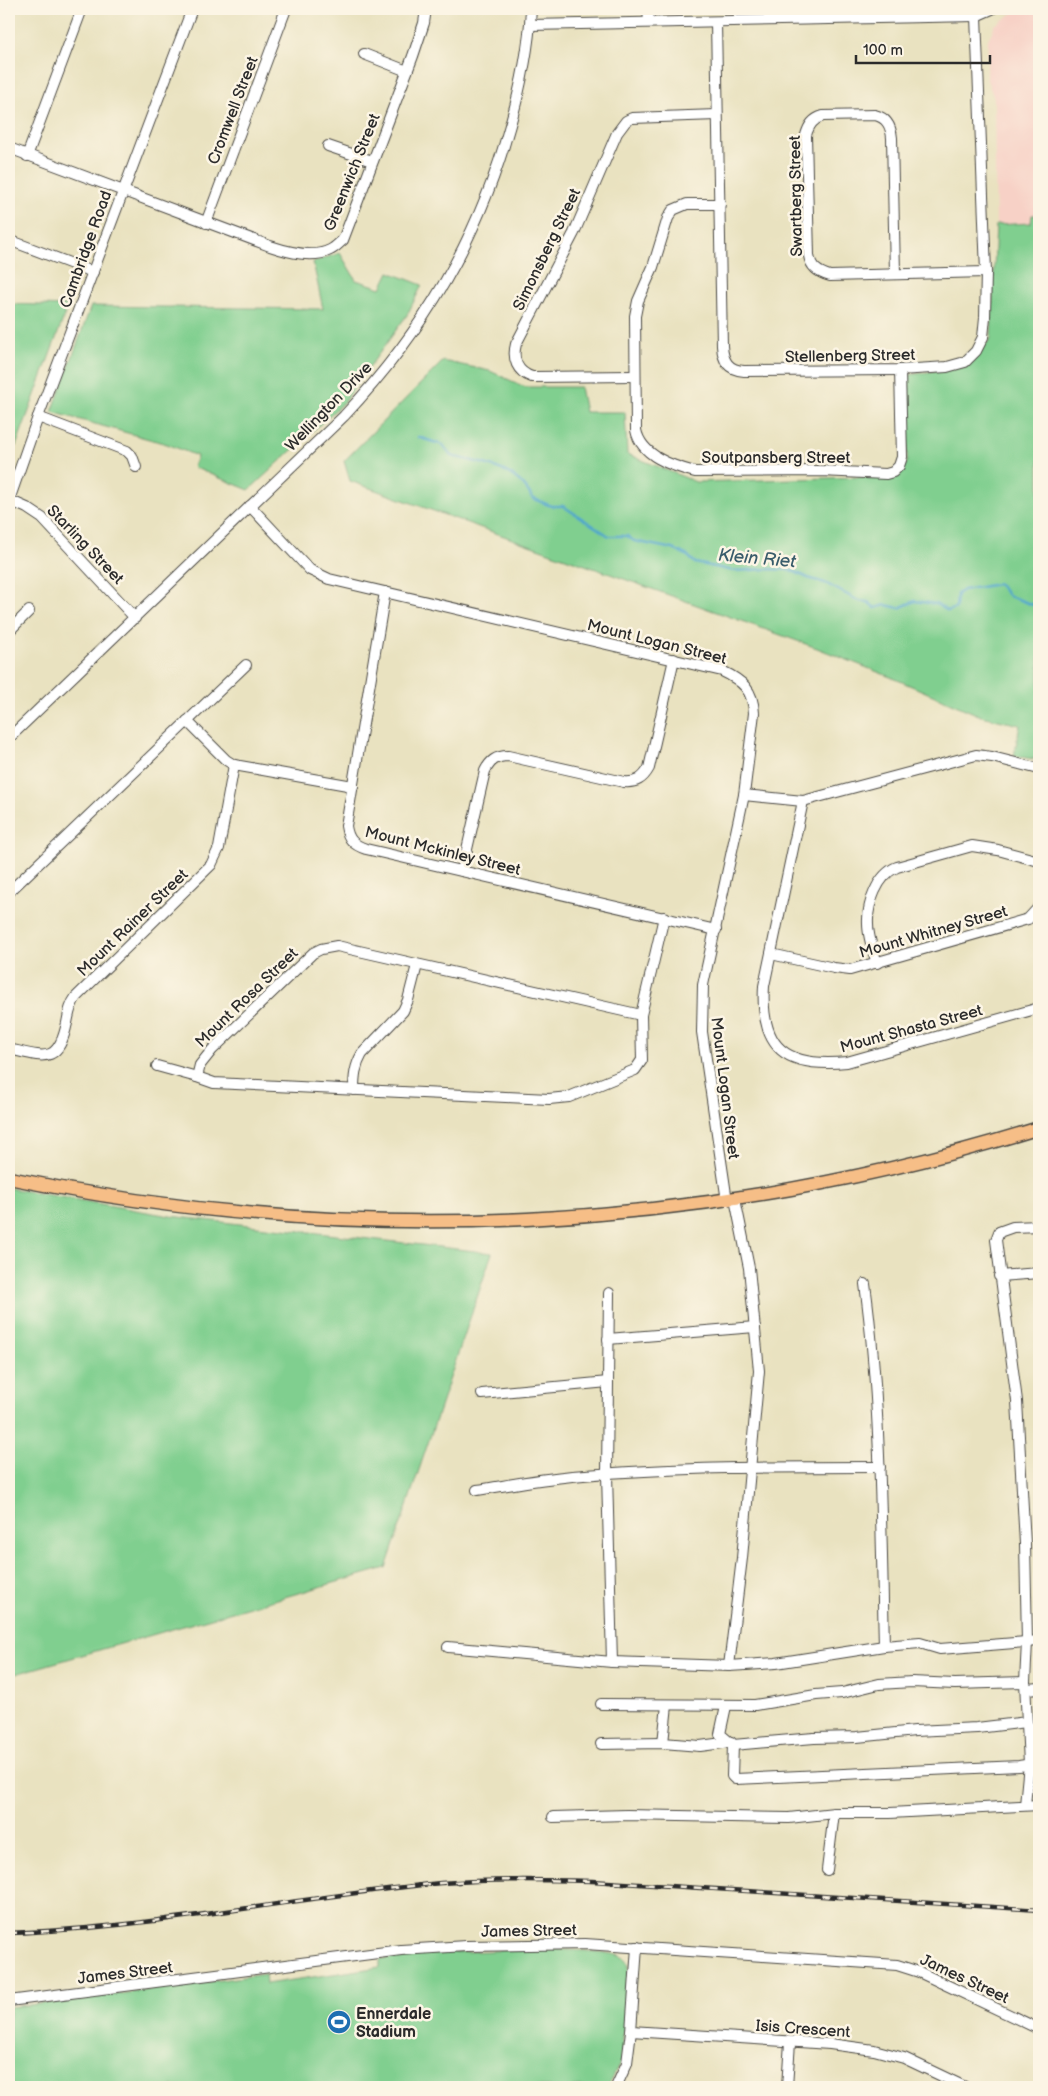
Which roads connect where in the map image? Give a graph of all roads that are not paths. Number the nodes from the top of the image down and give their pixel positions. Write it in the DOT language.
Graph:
graph roads {
  1 [pos="82,9"];
  2 [pos="192,9"];
  3 [pos="286,9"];
  4 [pos="426,9"];
  5 [pos="531,9"];
  6 [pos="648,9"];
  7 [pos="992,9"];
  8 [pos="976,16"];
  9 [pos="649,22"];
  10 [pos="716,22"];
  11 [pos="530,25"];
  12 [pos="364,54"];
  13 [pos="407,71"];
  14 [pos="717,115"];
  15 [pos="328,146"];
  16 [pos="9,148"];
  17 [pos="27,156"];
  18 [pos="372,161"];
  19 [pos="122,191"];
  20 [pos="720,204"];
  21 [pos="206,223"];
  22 [pos="9,240"];
  23 [pos="93,272"];
  24 [pos="986,272"];
  25 [pos="895,273"];
  26 [pos="900,370"];
  27 [pos="635,376"];
  28 [pos="38,417"];
  29 [pos="136,467"];
  30 [pos="9,500"];
  31 [pos="250,506"];
  32 [pos="385,592"];
  33 [pos="29,611"];
  34 [pos="135,618"];
  35 [pos="9,631"];
  36 [pos="674,659"];
  37 [pos="246,666"];
  38 [pos="187,721"];
  39 [pos="9,738"];
  40 [pos="234,765"];
  41 [pos="1039,769"];
  42 [pos="353,786"];
  43 [pos="744,795"];
  44 [pos="803,801"];
  45 [pos="1039,861"];
  46 [pos="462,870"];
  47 [pos="9,892"];
  48 [pos="1039,907"];
  49 [pos="664,917"];
  50 [pos="716,930"];
  51 [pos="771,954"];
  52 [pos="877,963"];
  53 [pos="417,964"];
  54 [pos="1039,1008"];
  55 [pos="641,1015"];
  56 [pos="9,1049"];
  57 [pos="157,1066"];
  58 [pos="197,1077"];
  59 [pos="354,1090"];
  60 [pos="1039,1128"];
  61 [pos="9,1178"];
  62 [pos="731,1200"];
  63 [pos="1039,1226"];
  64 [pos="1039,1273"];
  65 [pos="999,1276"];
  66 [pos="864,1284"];
  67 [pos="608,1293"];
  68 [pos="755,1327"];
  69 [pos="608,1339"];
  70 [pos="608,1382"];
  71 [pos="482,1394"];
  72 [pos="750,1467"];
  73 [pos="880,1467"];
  74 [pos="607,1474"];
  75 [pos="478,1490"];
  76 [pos="1039,1641"];
  77 [pos="1027,1642"];
  78 [pos="884,1646"];
  79 [pos="448,1647"];
  80 [pos="612,1662"];
  81 [pos="729,1666"];
  82 [pos="1025,1685"];
  83 [pos="1039,1688"];
  84 [pos="601,1704"];
  85 [pos="667,1705"];
  86 [pos="726,1706"];
  87 [pos="1028,1725"];
  88 [pos="1039,1727"];
  89 [pos="663,1743"];
  90 [pos="601,1744"];
  91 [pos="732,1744"];
  92 [pos="1034,1764"];
  93 [pos="1024,1805"];
  94 [pos="1039,1805"];
  95 [pos="834,1813"];
  96 [pos="553,1817"];
  97 [pos="827,1870"];
  98 [pos="637,1947"];
  99 [pos="9,2001"];
  100 [pos="1039,2029"];
  101 [pos="631,2031"];
  102 [pos="790,2042"];
  103 [pos="616,2087"];
  104 [pos="787,2087"];
  105 [pos="965,2087"];
  1 -- 17 [label="street"];
  2 -- 19 [label="street, Cambridge Road"];
  3 -- 21 [label="street, Cromwell Street"];
  4 -- 13 [label="street, Greenwich Street"];
  5 -- 11 [label="street, Wellington Drive"];
  6 -- 9 [label="street"];
  7 -- 8 [label="street"];
  8 -- 10 [label="street"];
  8 -- 24 [label="street, Stellenberg Street"];
  9 -- 10 [label="street"];
  9 -- 11 [label="street"];
  10 -- 14 [label="street, Stellenberg Street"];
  11 -- 31 [label="street, Wellington Drive"];
  12 -- 13 [label="street"];
  13 -- 18 [label="street, Greenwich Street"];
  14 -- 20 [label="street, Stellenberg Street"];
  14 -- 27 [label="street, Simonsberg Street"];
  15 -- 18 [label="street"];
  16 -- 17 [label="street, Greenwich Street"];
  17 -- 19 [label="street, Greenwich Street"];
  18 -- 21 [label="street, Greenwich Street"];
  19 -- 21 [label="street, Greenwich Street"];
  19 -- 23 [label="street, Cambridge Road"];
  20 -- 26 [label="street, Stellenberg Street"];
  20 -- 27 [label="street, Soutpansberg Street"];
  22 -- 23 [label="street"];
  23 -- 28 [label="street, Cambridge Road"];
  24 -- 25 [label="street, Swartberg Street"];
  24 -- 26 [label="street, Stellenberg Street"];
  25 -- 25 [label="street, Swartberg Street"];
  26 -- 27 [label="street, Soutpansberg Street"];
  28 -- 29 [label="street"];
  28 -- 30 [label="street, Cambridge Road"];
  30 -- 34 [label="street, Starling Street"];
  31 -- 32 [label="street, Mount Logan Street"];
  31 -- 34 [label="street, Wellington Drive"];
  32 -- 36 [label="street, Mount Logan Street"];
  32 -- 42 [label="street, Mount Mckinley Street"];
  33 -- 35 [label="street"];
  34 -- 39 [label="street, Wellington Drive"];
  36 -- 43 [label="street, Mount Logan Street"];
  36 -- 46 [label="street"];
  37 -- 38 [label="street"];
  38 -- 40 [label="street"];
  38 -- 47 [label="street"];
  40 -- 42 [label="street"];
  40 -- 56 [label="street, Mount Rainer Street"];
  41 -- 44 [label="street"];
  42 -- 46 [label="street, Mount Mckinley Street"];
  43 -- 44 [label="street"];
  43 -- 50 [label="street, Mount Logan Street"];
  44 -- 51 [label="street, Mount Shasta Street"];
  45 -- 52 [label="street"];
  46 -- 49 [label="street, Mount Mckinley Street"];
  48 -- 52 [label="street, Mount Whitney Street"];
  49 -- 50 [label="street, Mount Mckinley Street"];
  49 -- 55 [label="street"];
  50 -- 62 [label="street, Mount Logan Street"];
  51 -- 52 [label="street, Mount Whitney Street"];
  51 -- 54 [label="street, Mount Shasta Street"];
  53 -- 55 [label="street, Mount Rosa Street"];
  53 -- 58 [label="street, Mount Rosa Street"];
  53 -- 59 [label="street"];
  55 -- 59 [label="street"];
  57 -- 58 [label="street"];
  58 -- 59 [label="street"];
  60 -- 62 [label="main road"];
  61 -- 62 [label="main road"];
  62 -- 68 [label="street, Mount Logan Street"];
  63 -- 65 [label="street"];
  64 -- 65 [label="street"];
  65 -- 77 [label="street"];
  66 -- 73 [label="street"];
  67 -- 69 [label="street"];
  68 -- 69 [label="street"];
  68 -- 72 [label="street, Mount Logan Street"];
  69 -- 70 [label="street"];
  70 -- 71 [label="street"];
  70 -- 74 [label="street"];
  72 -- 73 [label="street"];
  72 -- 74 [label="street"];
  72 -- 81 [label="street, Mount Logan Street"];
  73 -- 78 [label="street"];
  74 -- 75 [label="street"];
  74 -- 80 [label="street"];
  76 -- 77 [label="street"];
  77 -- 78 [label="street"];
  77 -- 82 [label="street"];
  78 -- 81 [label="street"];
  79 -- 80 [label="street"];
  80 -- 81 [label="street"];
  82 -- 83 [label="street"];
  82 -- 86 [label="street"];
  82 -- 87 [label="street"];
  84 -- 85 [label="street"];
  85 -- 86 [label="street"];
  85 -- 89 [label="street"];
  86 -- 91 [label="street"];
  87 -- 88 [label="street"];
  87 -- 91 [label="street"];
  87 -- 92 [label="street"];
  89 -- 90 [label="street"];
  89 -- 91 [label="street"];
  91 -- 92 [label="street"];
  92 -- 93 [label="street"];
  93 -- 94 [label="street"];
  93 -- 95 [label="street"];
  95 -- 96 [label="street"];
  95 -- 97 [label="street"];
  98 -- 99 [label="street, James Street"];
  98 -- 100 [label="street, James Street"];
  98 -- 101 [label="street"];
  101 -- 102 [label="street, Isis Crescent"];
  101 -- 103 [label="street"];
  102 -- 104 [label="street"];
  102 -- 105 [label="street, Isis Crescent"];
}
